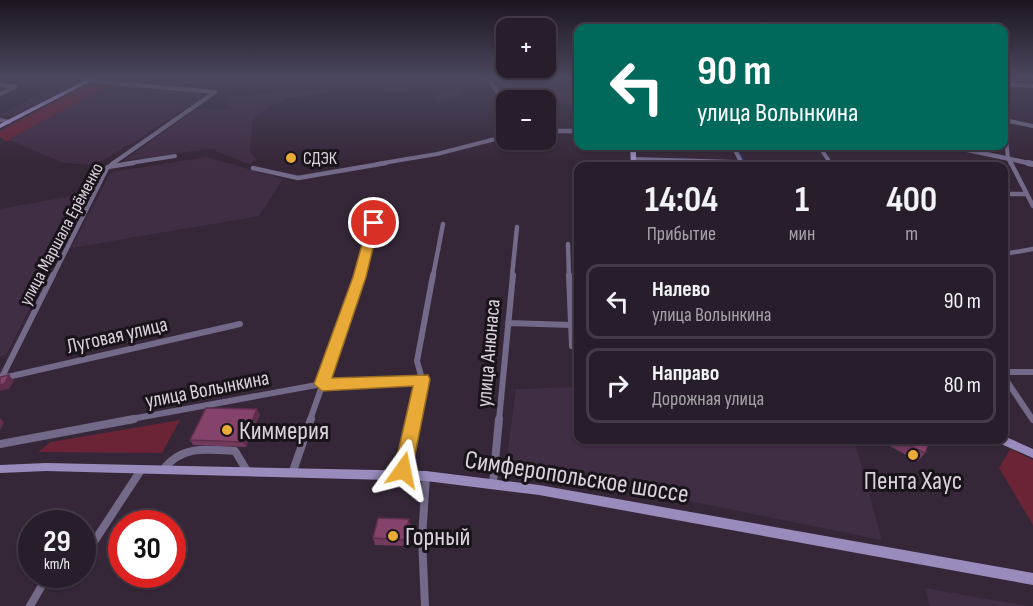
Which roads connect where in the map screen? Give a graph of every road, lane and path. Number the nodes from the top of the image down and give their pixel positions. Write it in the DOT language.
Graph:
graph roads {
  1 [pos="42,105"];
  2 [pos="196,105"];
  3 [pos="0,120"];
  4 [pos="1008,121"];
  5 [pos="9,122"];
  6 [pos="0,126"];
  7 [pos="1033,126"];
  8 [pos="556,130"];
  9 [pos="574,131"];
  10 [pos="496,139"];
  11 [pos="735,150"];
  12 [pos="969,150"];
  13 [pos="1007,150"];
  14 [pos="175,156"];
  15 [pos="1008,158"];
  16 [pos="741,162"];
  17 [pos="1033,164"];
  18 [pos="106,168"];
  19 [pos="253,168"];
  20 [pos="1008,194"];
  21 [pos="1025,194"];
  22 [pos="1033,206"];
  23 [pos="374,223"];
  24 [pos="443,224"];
  25 [pos="517,227"];
  26 [pos="568,244"];
  27 [pos="1033,249"];
  28 [pos="1008,253"];
  29 [pos="508,323"];
  30 [pos="240,324"];
  31 [pos="571,325"];
  32 [pos="572,346"];
  33 [pos="1008,372"];
  34 [pos="1033,372"];
  35 [pos="1,379"];
  36 [pos="422,379"];
  37 [pos="1008,383"];
  38 [pos="322,384"];
  39 [pos="1033,420"];
  40 [pos="1008,443"];
  41 [pos="0,444"];
  42 [pos="1033,454"];
  43 [pos="0,469"];
  44 [pos="141,470"];
  45 [pos="163,470"];
  46 [pos="247,471"];
  47 [pos="293,471"];
  48 [pos="402,474"];
  49 [pos="426,476"];
  50 [pos="493,483"];
  51 [pos="96,539"];
  52 [pos="1033,579"];
  53 [pos="40,588"];
  54 [pos="30,606"];
  55 [pos="425,606"];
  1 -- 5 [label="main road"];
  2 -- 18 [label="street, улица Маршала Ерёменко"];
  3 -- 5 [label="street"];
  4 -- 7 [label="street"];
  5 -- 6 [label="main road"];
  8 -- 9 [label="street"];
  10 -- 19 [label="street"];
  11 -- 16 [label="street"];
  12 -- 15 [label="street"];
  13 -- 15 [label="street"];
  14 -- 18 [label="street"];
  15 -- 17 [label="street"];
  15 -- 21 [label="street"];
  18 -- 35 [label="street, улица Маршала Ерёменко"];
  20 -- 21 [label="street"];
  21 -- 22 [label="street"];
  23 -- 38 [label="street"];
  24 -- 36 [label="street"];
  25 -- 29 [label="street, улица Анюнаса"];
  26 -- 31 [label="street"];
  27 -- 28 [label="street"];
  29 -- 31 [label="street"];
  29 -- 50 [label="street, улица Анюнаса"];
  30 -- 35 [label="street, Луговая улица"];
  31 -- 32 [label="street"];
  33 -- 34 [label="street"];
  36 -- 38 [label="street, улица Волынкина"];
  36 -- 48 [label="street"];
  37 -- 39 [label="street"];
  38 -- 41 [label="street, улица Волынкина"];
  38 -- 47 [label="street"];
  40 -- 42 [label="main road"];
  43 -- 44 [label="main road, Симферопольское шоссе"];
  44 -- 45 [label="main road, Симферопольское шоссе"];
  44 -- 51 [label="street"];
  45 -- 46 [label="main road, Симферопольское шоссе"];
  45 -- 46 [label="street"];
  46 -- 47 [label="main road, Симферопольское шоссе"];
  47 -- 48 [label="main road, Симферопольское шоссе"];
  48 -- 49 [label="main road, Симферопольское шоссе"];
  49 -- 50 [label="main road, Симферопольское шоссе"];
  49 -- 55 [label="street"];
  50 -- 52 [label="main road, Симферопольское шоссе"];
  53 -- 54 [label="street"];
}
